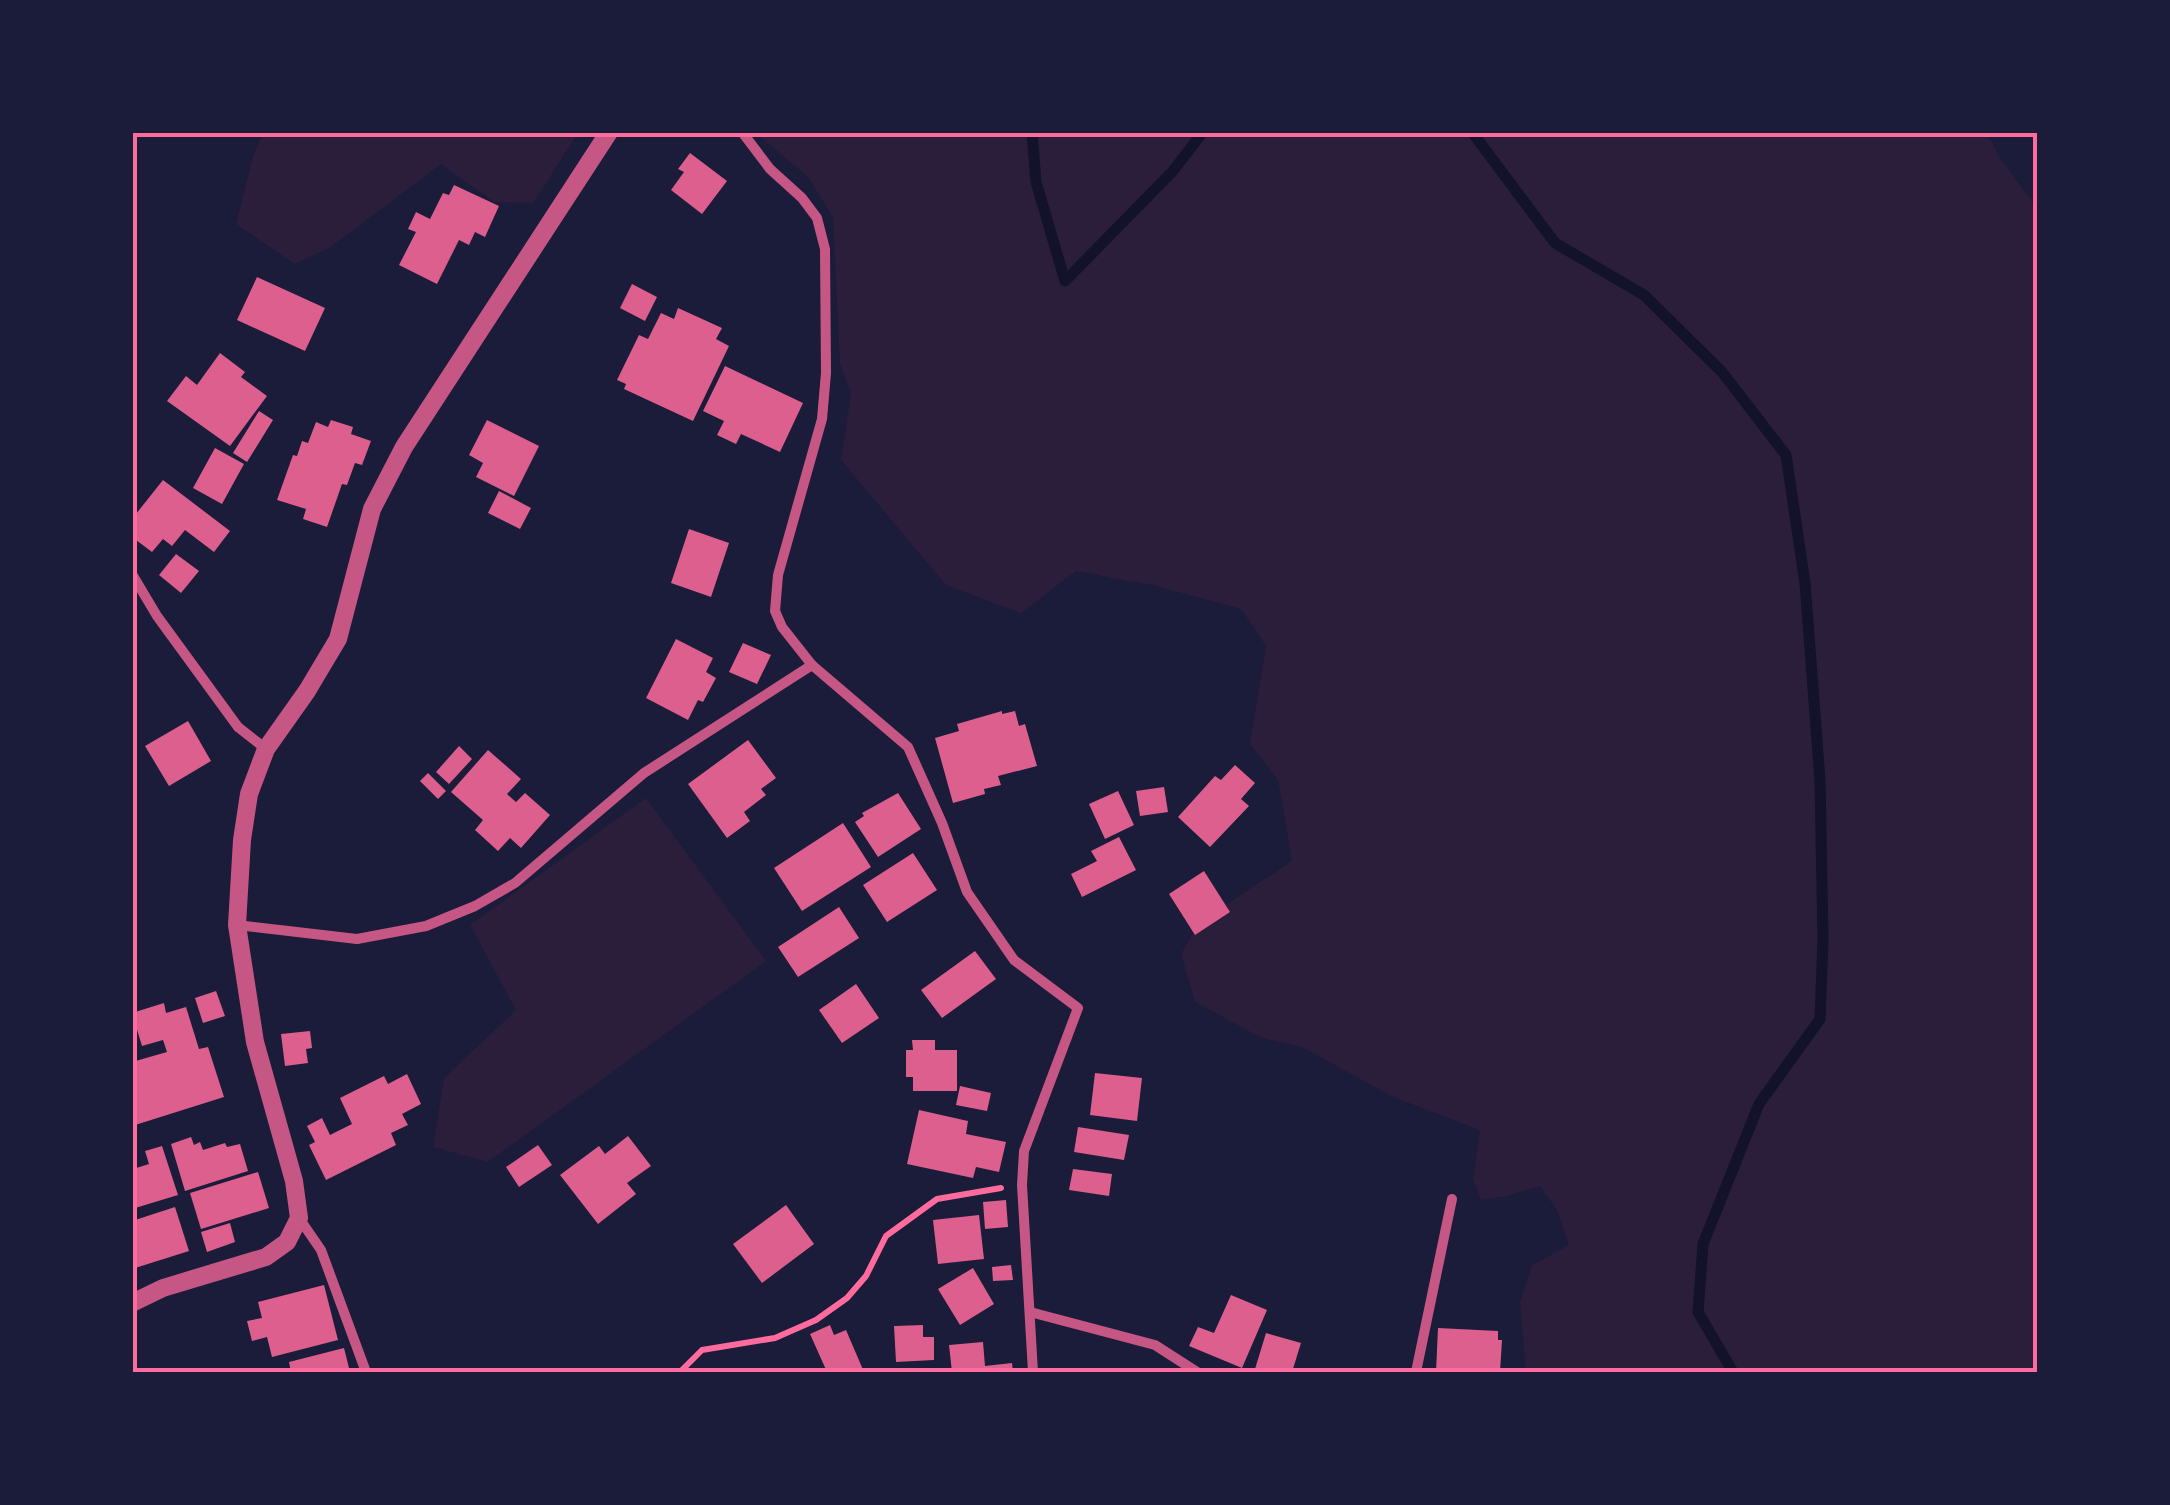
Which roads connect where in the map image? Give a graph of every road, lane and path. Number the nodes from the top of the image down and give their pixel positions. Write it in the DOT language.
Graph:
graph roads {
  1 [pos="608,132"];
  2 [pos="742,132"];
  3 [pos="132,574"];
  4 [pos="812,664"];
  5 [pos="266,748"];
  6 [pos="238,925"];
  7 [pos="1022,1184"];
  8 [pos="1452,1199"];
  9 [pos="299,1218"];
  10 [pos="132,1303"];
  11 [pos="1030,1312"];
  12 [pos="366,1372"];
  13 [pos="680,1372"];
  14 [pos="1032,1372"];
  15 [pos="1197,1372"];
  16 [pos="1416,1372"];
  1 -- 5 [label="street"];
  2 -- 4 [label="street"];
  3 -- 5 [label="street"];
  4 -- 6 [label="street"];
  4 -- 7 [label="street"];
  5 -- 6 [label="street"];
  6 -- 9 [label="street"];
  7 -- 11 [label="street"];
  7 -- 13 [label="path"];
  8 -- 16 [label="street"];
  9 -- 10 [label="street"];
  9 -- 12 [label="street"];
  11 -- 14 [label="street"];
  11 -- 15 [label="street"];
}
